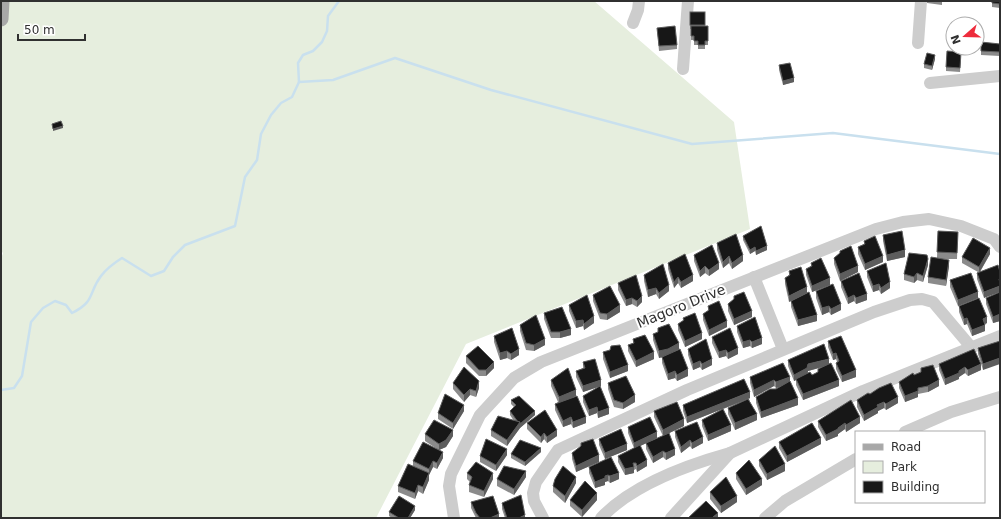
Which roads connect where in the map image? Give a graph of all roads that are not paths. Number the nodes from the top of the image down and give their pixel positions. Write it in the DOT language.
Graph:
graph roads {
  1 [pos="2,1"];
  2 [pos="639,1"];
  3 [pos="688,1"];
  4 [pos="921,1"];
  5 [pos="1,19"];
  6 [pos="633,23"];
  7 [pos="918,43"];
  8 [pos="683,69"];
  9 [pos="1000,76"];
  10 [pos="930,83"];
  11 [pos="1000,247"];
  12 [pos="754,277"];
  13 [pos="1000,336"];
  14 [pos="971,347"];
  15 [pos="783,349"];
  16 [pos="1000,396"];
  17 [pos="907,431"];
  18 [pos="730,453"];
  19 [pos="855,460"];
  20 [pos="769,517"];
  21 [pos="454,518"];
  22 [pos="543,518"];
  23 [pos="601,518"];
  24 [pos="671,518"];
  1 -- 5 [label="main road"];
  2 -- 6 [label="street"];
  3 -- 8 [label="street"];
  4 -- 7 [label="street"];
  9 -- 10 [label="street"];
  11 -- 12 [label="street, Magoro Drive"];
  12 -- 15 [label="street"];
  12 -- 21 [label="street, Magoro Drive"];
  13 -- 14 [label="street"];
  14 -- 15 [label="street"];
  14 -- 18 [label="street"];
  15 -- 22 [label="street"];
  16 -- 17 [label="street"];
  18 -- 23 [label="street"];
  18 -- 24 [label="street"];
  19 -- 20 [label="street"];
}
